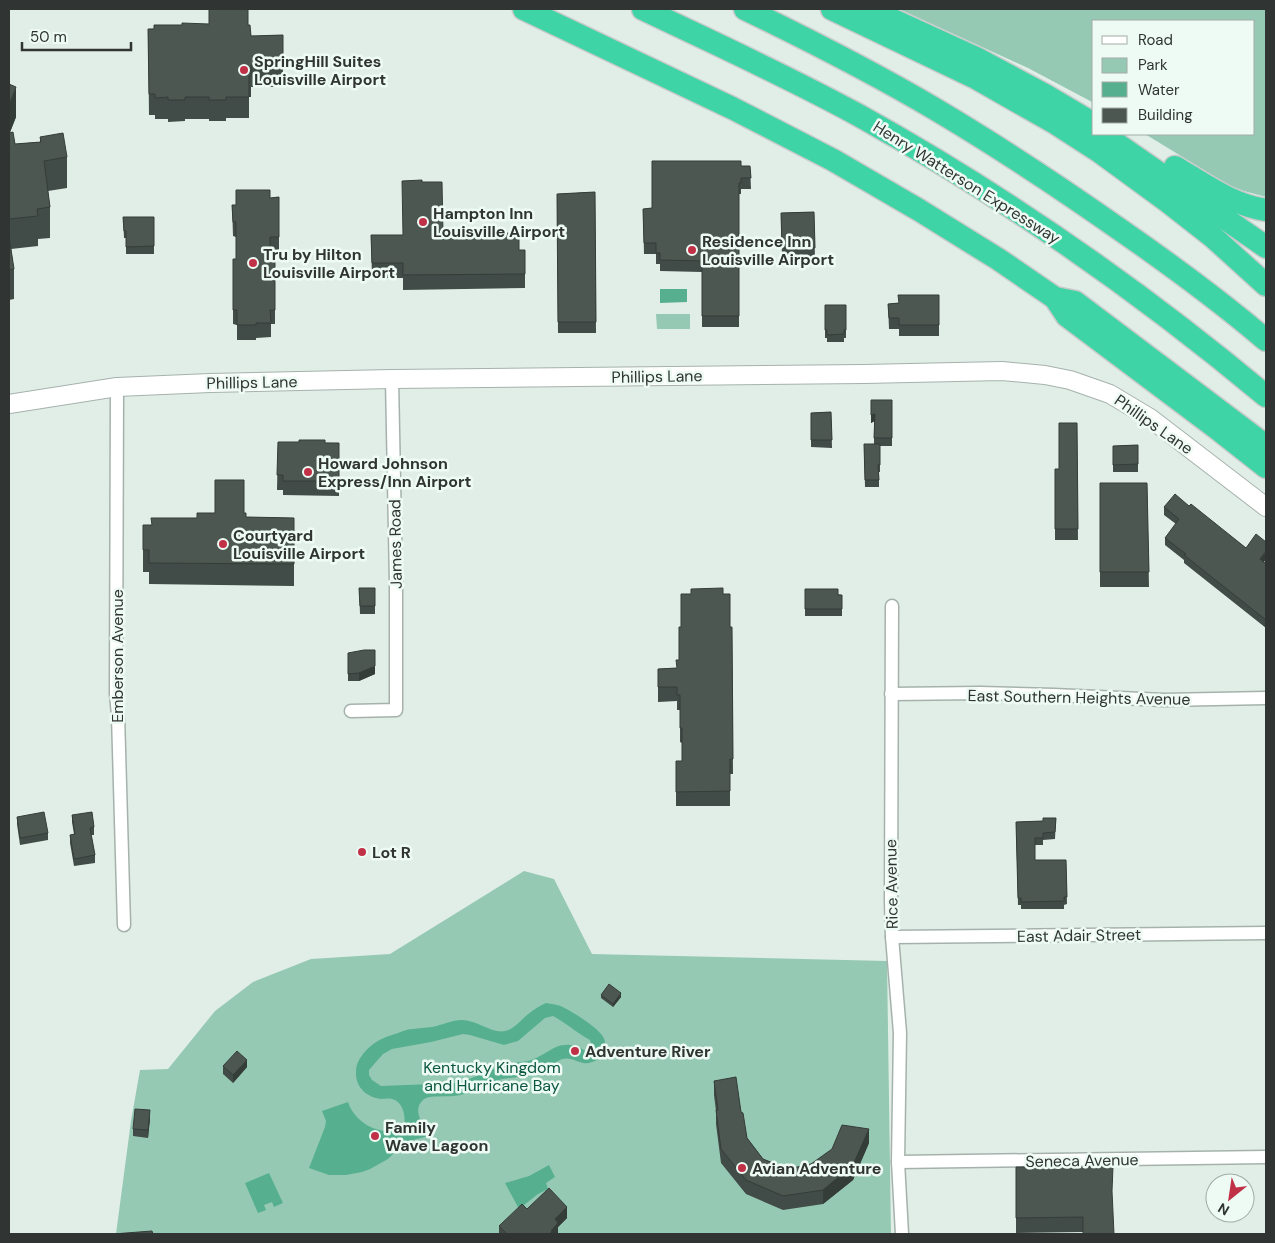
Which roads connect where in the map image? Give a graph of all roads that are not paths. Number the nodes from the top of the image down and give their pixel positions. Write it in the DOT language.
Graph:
graph roads {
  1 [pos="524,9"];
  2 [pos="643,9"];
  3 [pos="745,9"];
  4 [pos="832,9"];
  5 [pos="869,9"];
  6 [pos="1092,124"];
  7 [pos="1106,135"];
  8 [pos="1122,135"];
  9 [pos="1266,210"];
  10 [pos="1266,247"];
  11 [pos="1266,286"];
  12 [pos="1055,298"];
  13 [pos="1266,340"];
  14 [pos="392,379"];
  15 [pos="117,387"];
  16 [pos="1266,396"];
  17 [pos="9,404"];
  18 [pos="1266,446"];
  19 [pos="1266,467"];
  20 [pos="1266,507"];
  21 [pos="892,606"];
  22 [pos="891,694"];
  23 [pos="1266,698"];
  24 [pos="351,711"];
  25 [pos="124,925"];
  26 [pos="1266,933"];
  27 [pos="892,937"];
  28 [pos="1266,1157"];
  29 [pos="898,1162"];
  30 [pos="902,1234"];
  1 -- 12 [label="highway"];
  2 -- 16 [label="highway, Henry Watterson Expressway"];
  3 -- 13 [label="highway"];
  4 -- 11 [label="highway"];
  5 -- 6 [label="highway"];
  7 -- 10 [label="highway"];
  8 -- 9 [label="highway"];
  12 -- 18 [label="highway"];
  12 -- 19 [label="highway"];
  14 -- 15 [label="main road, Phillips Lane"];
  14 -- 20 [label="main road, Phillips Lane"];
  14 -- 24 [label="street, James Road"];
  15 -- 17 [label="main road, Phillips Lane"];
  15 -- 25 [label="street, Emberson Avenue"];
  21 -- 22 [label="street, Rice Avenue"];
  22 -- 23 [label="street, East Southern Heights Avenue"];
  22 -- 27 [label="street, Rice Avenue"];
  26 -- 27 [label="street, East Adair Street"];
  27 -- 29 [label="street, Rice Avenue"];
  28 -- 29 [label="street, Seneca Avenue"];
  29 -- 30 [label="street, Rice Avenue"];
}
